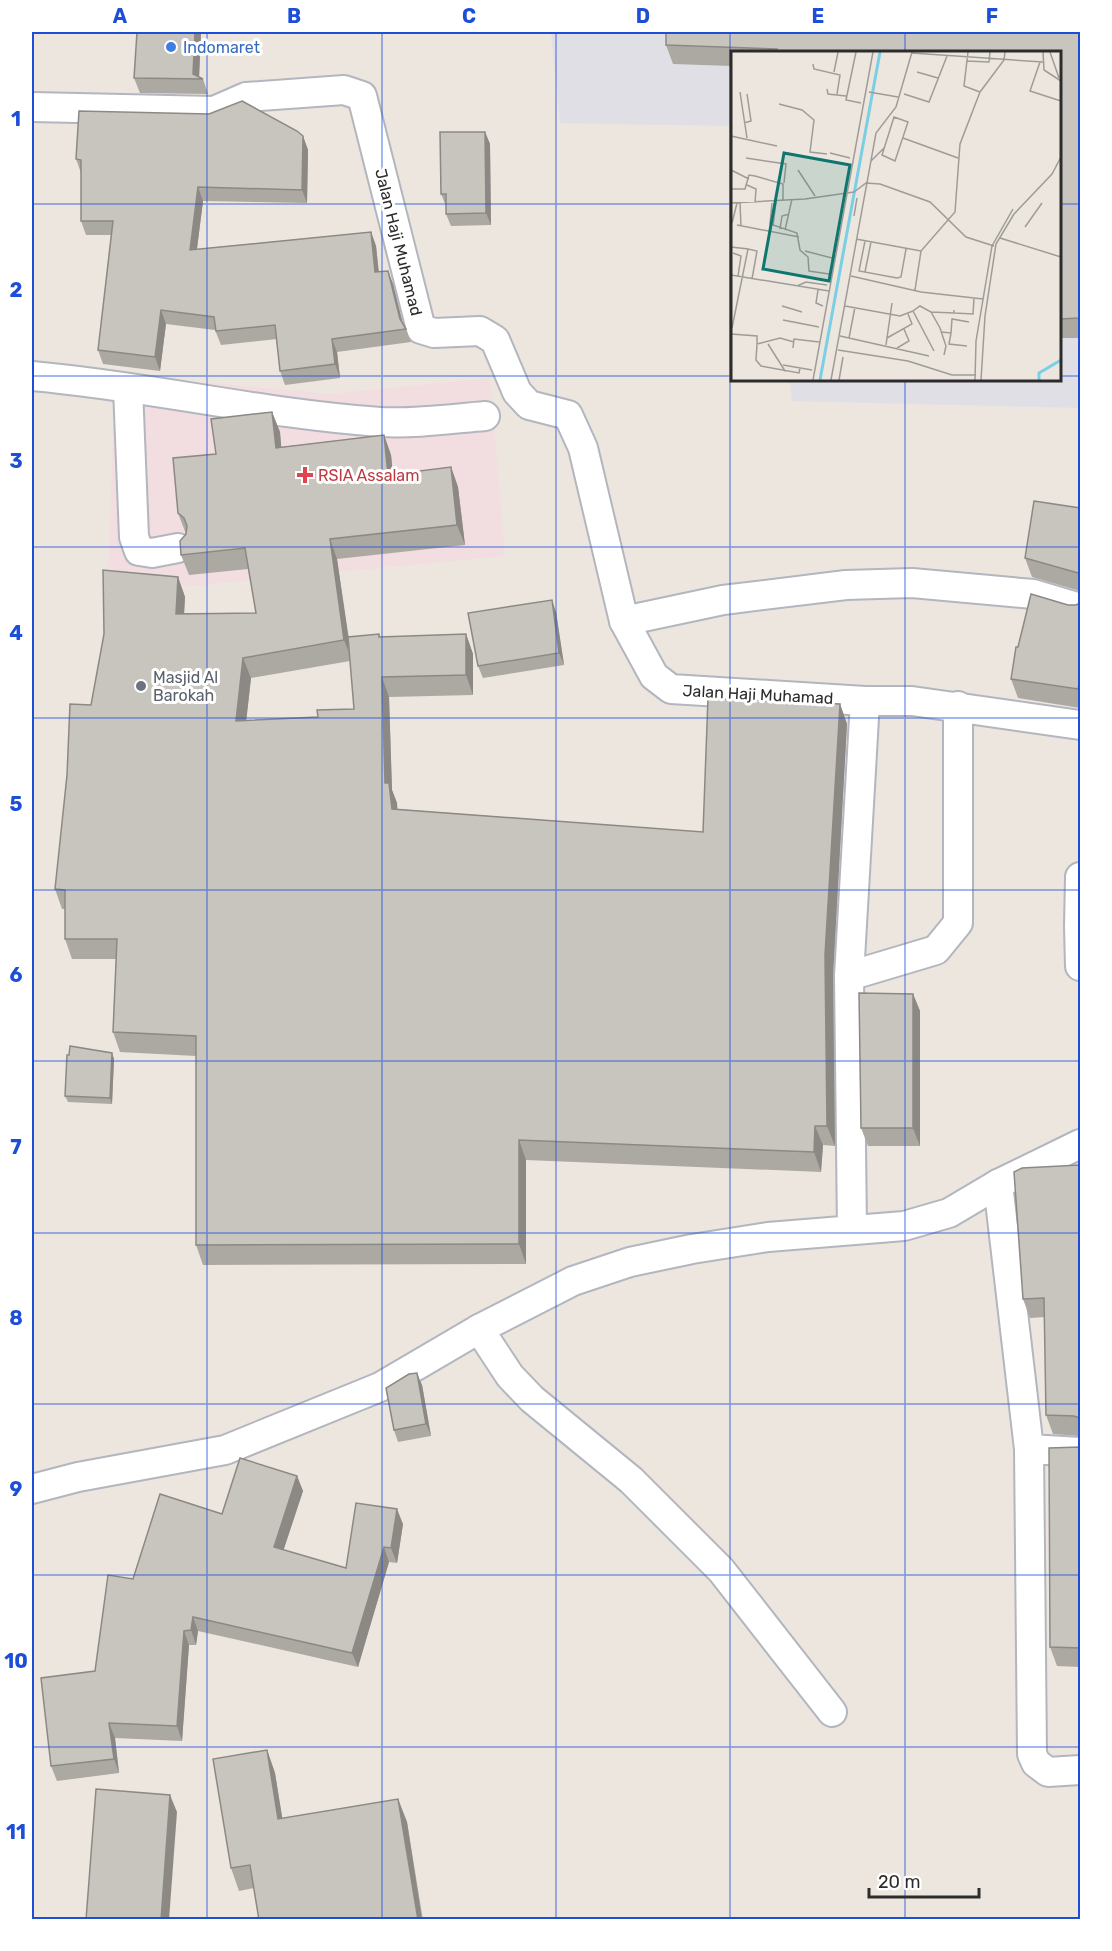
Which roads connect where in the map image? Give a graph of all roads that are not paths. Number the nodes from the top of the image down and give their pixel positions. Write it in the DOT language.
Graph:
graph roads {
  1 [pos="32,107"];
  2 [pos="32,376"];
  3 [pos="128,388"];
  4 [pos="485,416"];
  5 [pos="178,548"];
  6 [pos="1080,608"];
  7 [pos="624,621"];
  8 [pos="865,701"];
  9 [pos="958,706"];
  10 [pos="1080,725"];
  11 [pos="1080,877"];
  12 [pos="1080,966"];
  13 [pos="849,976"];
  14 [pos="1080,1144"];
  15 [pos="998,1184"];
  16 [pos="852,1229"];
  17 [pos="479,1329"];
  18 [pos="1029,1449"];
  19 [pos="1080,1452"];
  20 [pos="32,1489"];
  21 [pos="832,1712"];
  22 [pos="1080,1770"];
  1 -- 7 [label="street, Jalan Haji Muhamad"];
  2 -- 3 [label="street"];
  3 -- 4 [label="street"];
  3 -- 5 [label="street"];
  6 -- 7 [label="street"];
  7 -- 8 [label="street, Jalan Haji Muhamad"];
  8 -- 9 [label="street, Jalan Haji Muhamad"];
  8 -- 13 [label="street"];
  9 -- 10 [label="street, Jalan Haji Muhamad"];
  9 -- 13 [label="street"];
  11 -- 12 [label="street"];
  13 -- 16 [label="street"];
  14 -- 15 [label="street"];
  15 -- 16 [label="street"];
  15 -- 18 [label="street"];
  16 -- 17 [label="street"];
  17 -- 20 [label="street"];
  17 -- 21 [label="street"];
  18 -- 19 [label="street"];
  18 -- 22 [label="street"];
}
